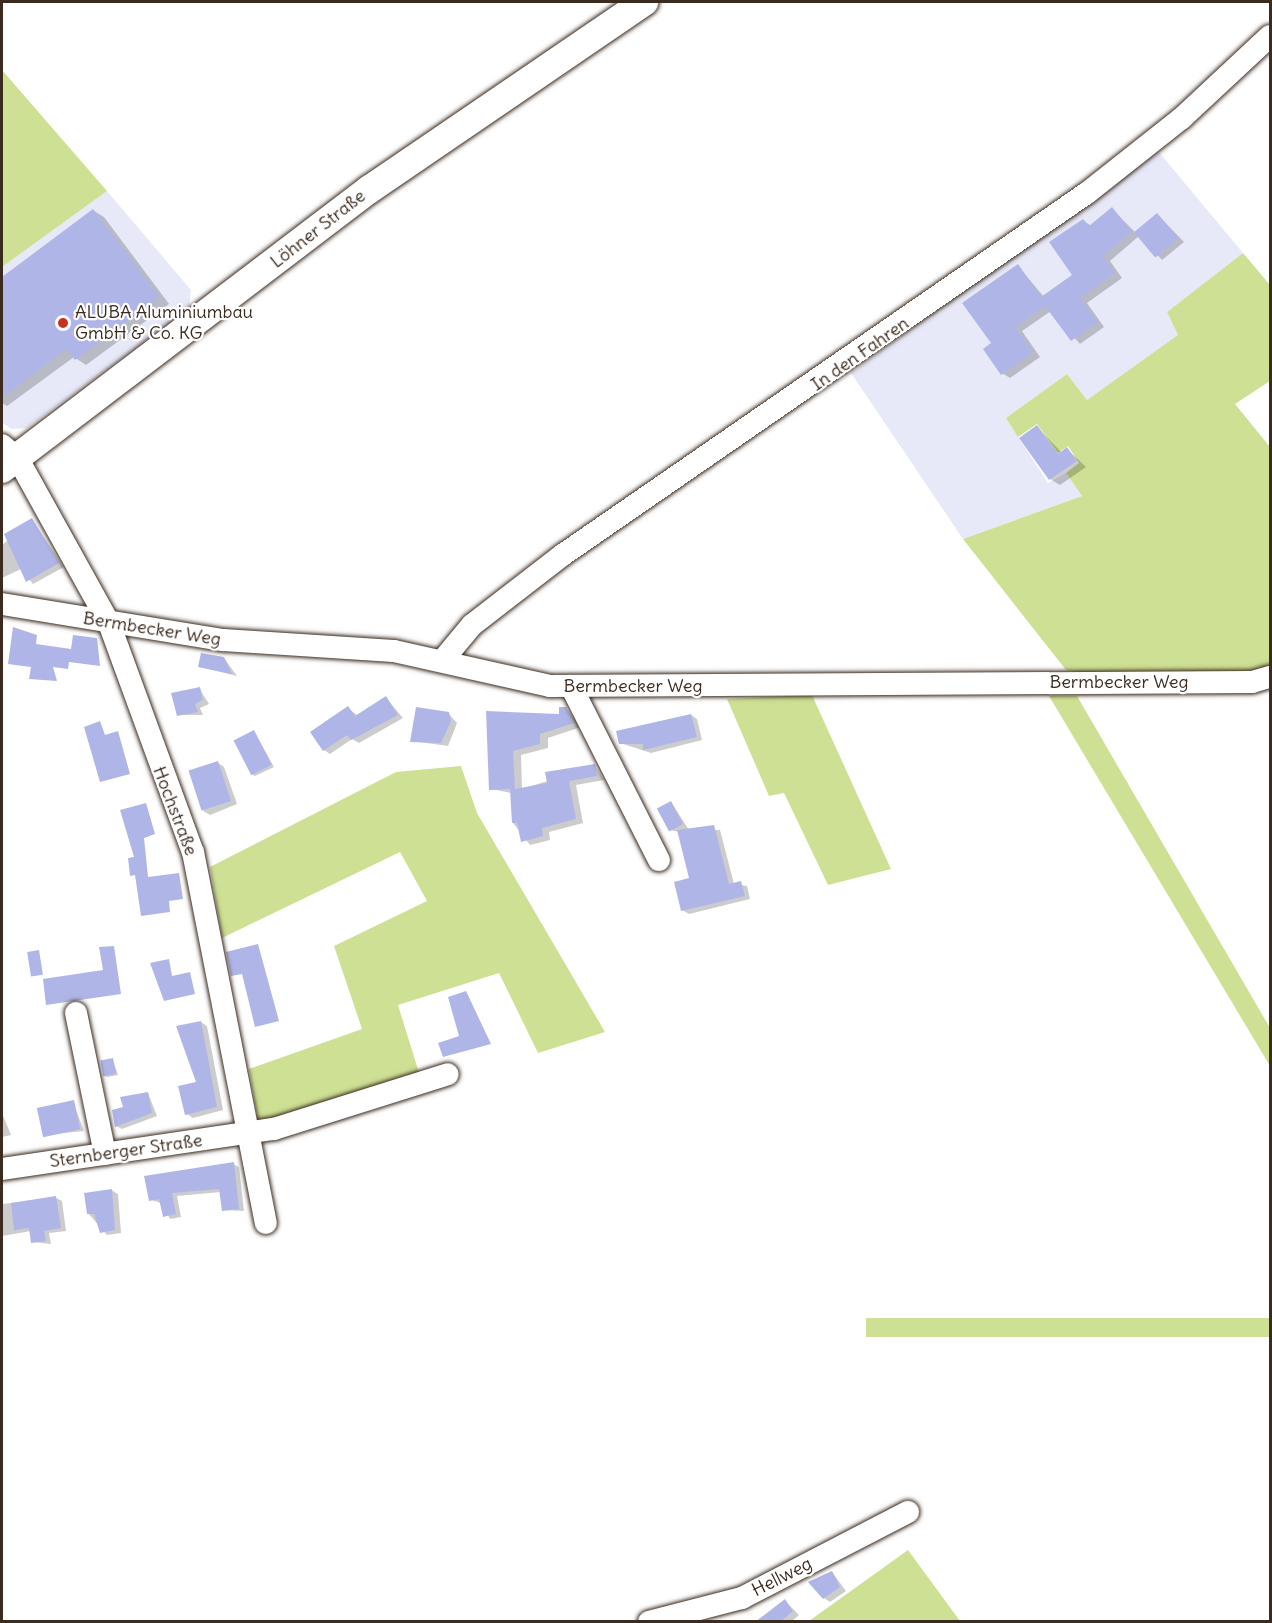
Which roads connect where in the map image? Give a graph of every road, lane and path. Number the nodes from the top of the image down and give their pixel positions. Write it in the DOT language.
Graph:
graph roads {
  1 [pos="644,2"];
  2 [pos="1270,36"];
  3 [pos="7,458"];
  4 [pos="2,604"];
  5 [pos="109,622"];
  6 [pos="442,661"];
  7 [pos="1270,677"];
  8 [pos="571,686"];
  9 [pos="659,860"];
  10 [pos="76,1013"];
  11 [pos="448,1074"];
  12 [pos="251,1133"];
  13 [pos="105,1154"];
  14 [pos="2,1169"];
  15 [pos="266,1223"];
  16 [pos="908,1512"];
  17 [pos="649,1622"];
  1 -- 3 [label="main road, Löhner Straße"];
  2 -- 6 [label="street, In den Fahren"];
  3 -- 5 [label="street, Hochstraße"];
  4 -- 5 [label="street, Bermbecker Weg"];
  5 -- 6 [label="street, Bermbecker Weg"];
  5 -- 12 [label="street, Hochstraße"];
  6 -- 8 [label="street, Bermbecker Weg"];
  7 -- 8 [label="street, Bermbecker Weg"];
  8 -- 9 [label="street"];
  10 -- 13 [label="street"];
  11 -- 12 [label="street, Sternberger Straße"];
  12 -- 13 [label="street, Sternberger Straße"];
  12 -- 15 [label="street, Hochstraße"];
  13 -- 14 [label="street, Sternberger Straße"];
  16 -- 17 [label="street, Hellweg"];
}
